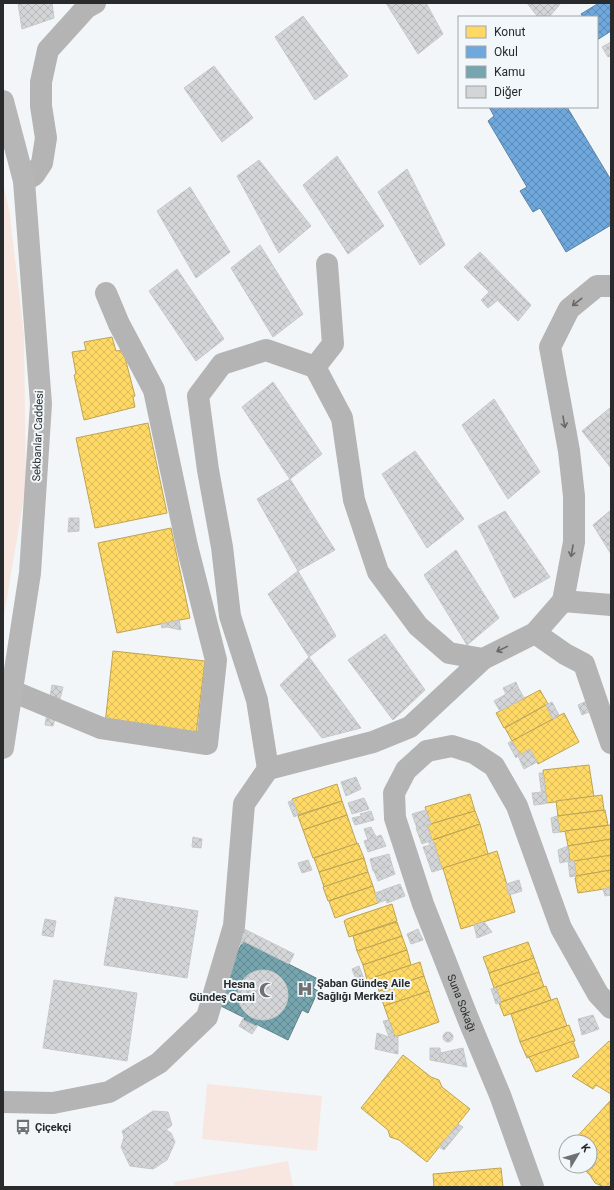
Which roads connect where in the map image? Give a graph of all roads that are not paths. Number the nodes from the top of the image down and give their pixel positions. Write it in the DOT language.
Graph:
graph roads {
  1 [pos="95,3"];
  2 [pos="3,102"];
  3 [pos="24,181"];
  4 [pos="327,264"];
  5 [pos="611,286"];
  6 [pos="106,293"];
  7 [pos="315,367"];
  8 [pos="563,601"];
  9 [pos="611,605"];
  10 [pos="535,633"];
  11 [pos="483,659"];
  12 [pos="12,691"];
  13 [pos="410,727"];
  14 [pos="611,743"];
  15 [pos="3,748"];
  16 [pos="427,750"];
  17 [pos="268,768"];
  18 [pos="611,1008"];
  19 [pos="3,1102"];
  20 [pos="533,1187"];
  1 -- 3 [label="street"];
  2 -- 3 [label="main road, Sekbanlar Caddesi"];
  3 -- 12 [label="main road, Sekbanlar Caddesi"];
  4 -- 7 [label="street"];
  5 -- 8 [label="street, one-way"];
  6 -- 12 [label="street"];
  7 -- 11 [label="street"];
  7 -- 17 [label="street"];
  8 -- 9 [label="street"];
  8 -- 10 [label="street"];
  10 -- 11 [label="street, one-way"];
  10 -- 14 [label="street"];
  11 -- 13 [label="street"];
  12 -- 15 [label="main road, Sekbanlar Caddesi"];
  13 -- 16 [label="street"];
  13 -- 17 [label="street"];
  16 -- 18 [label="street"];
  16 -- 20 [label="street, Suna Sokağı"];
  17 -- 19 [label="street"];
}
